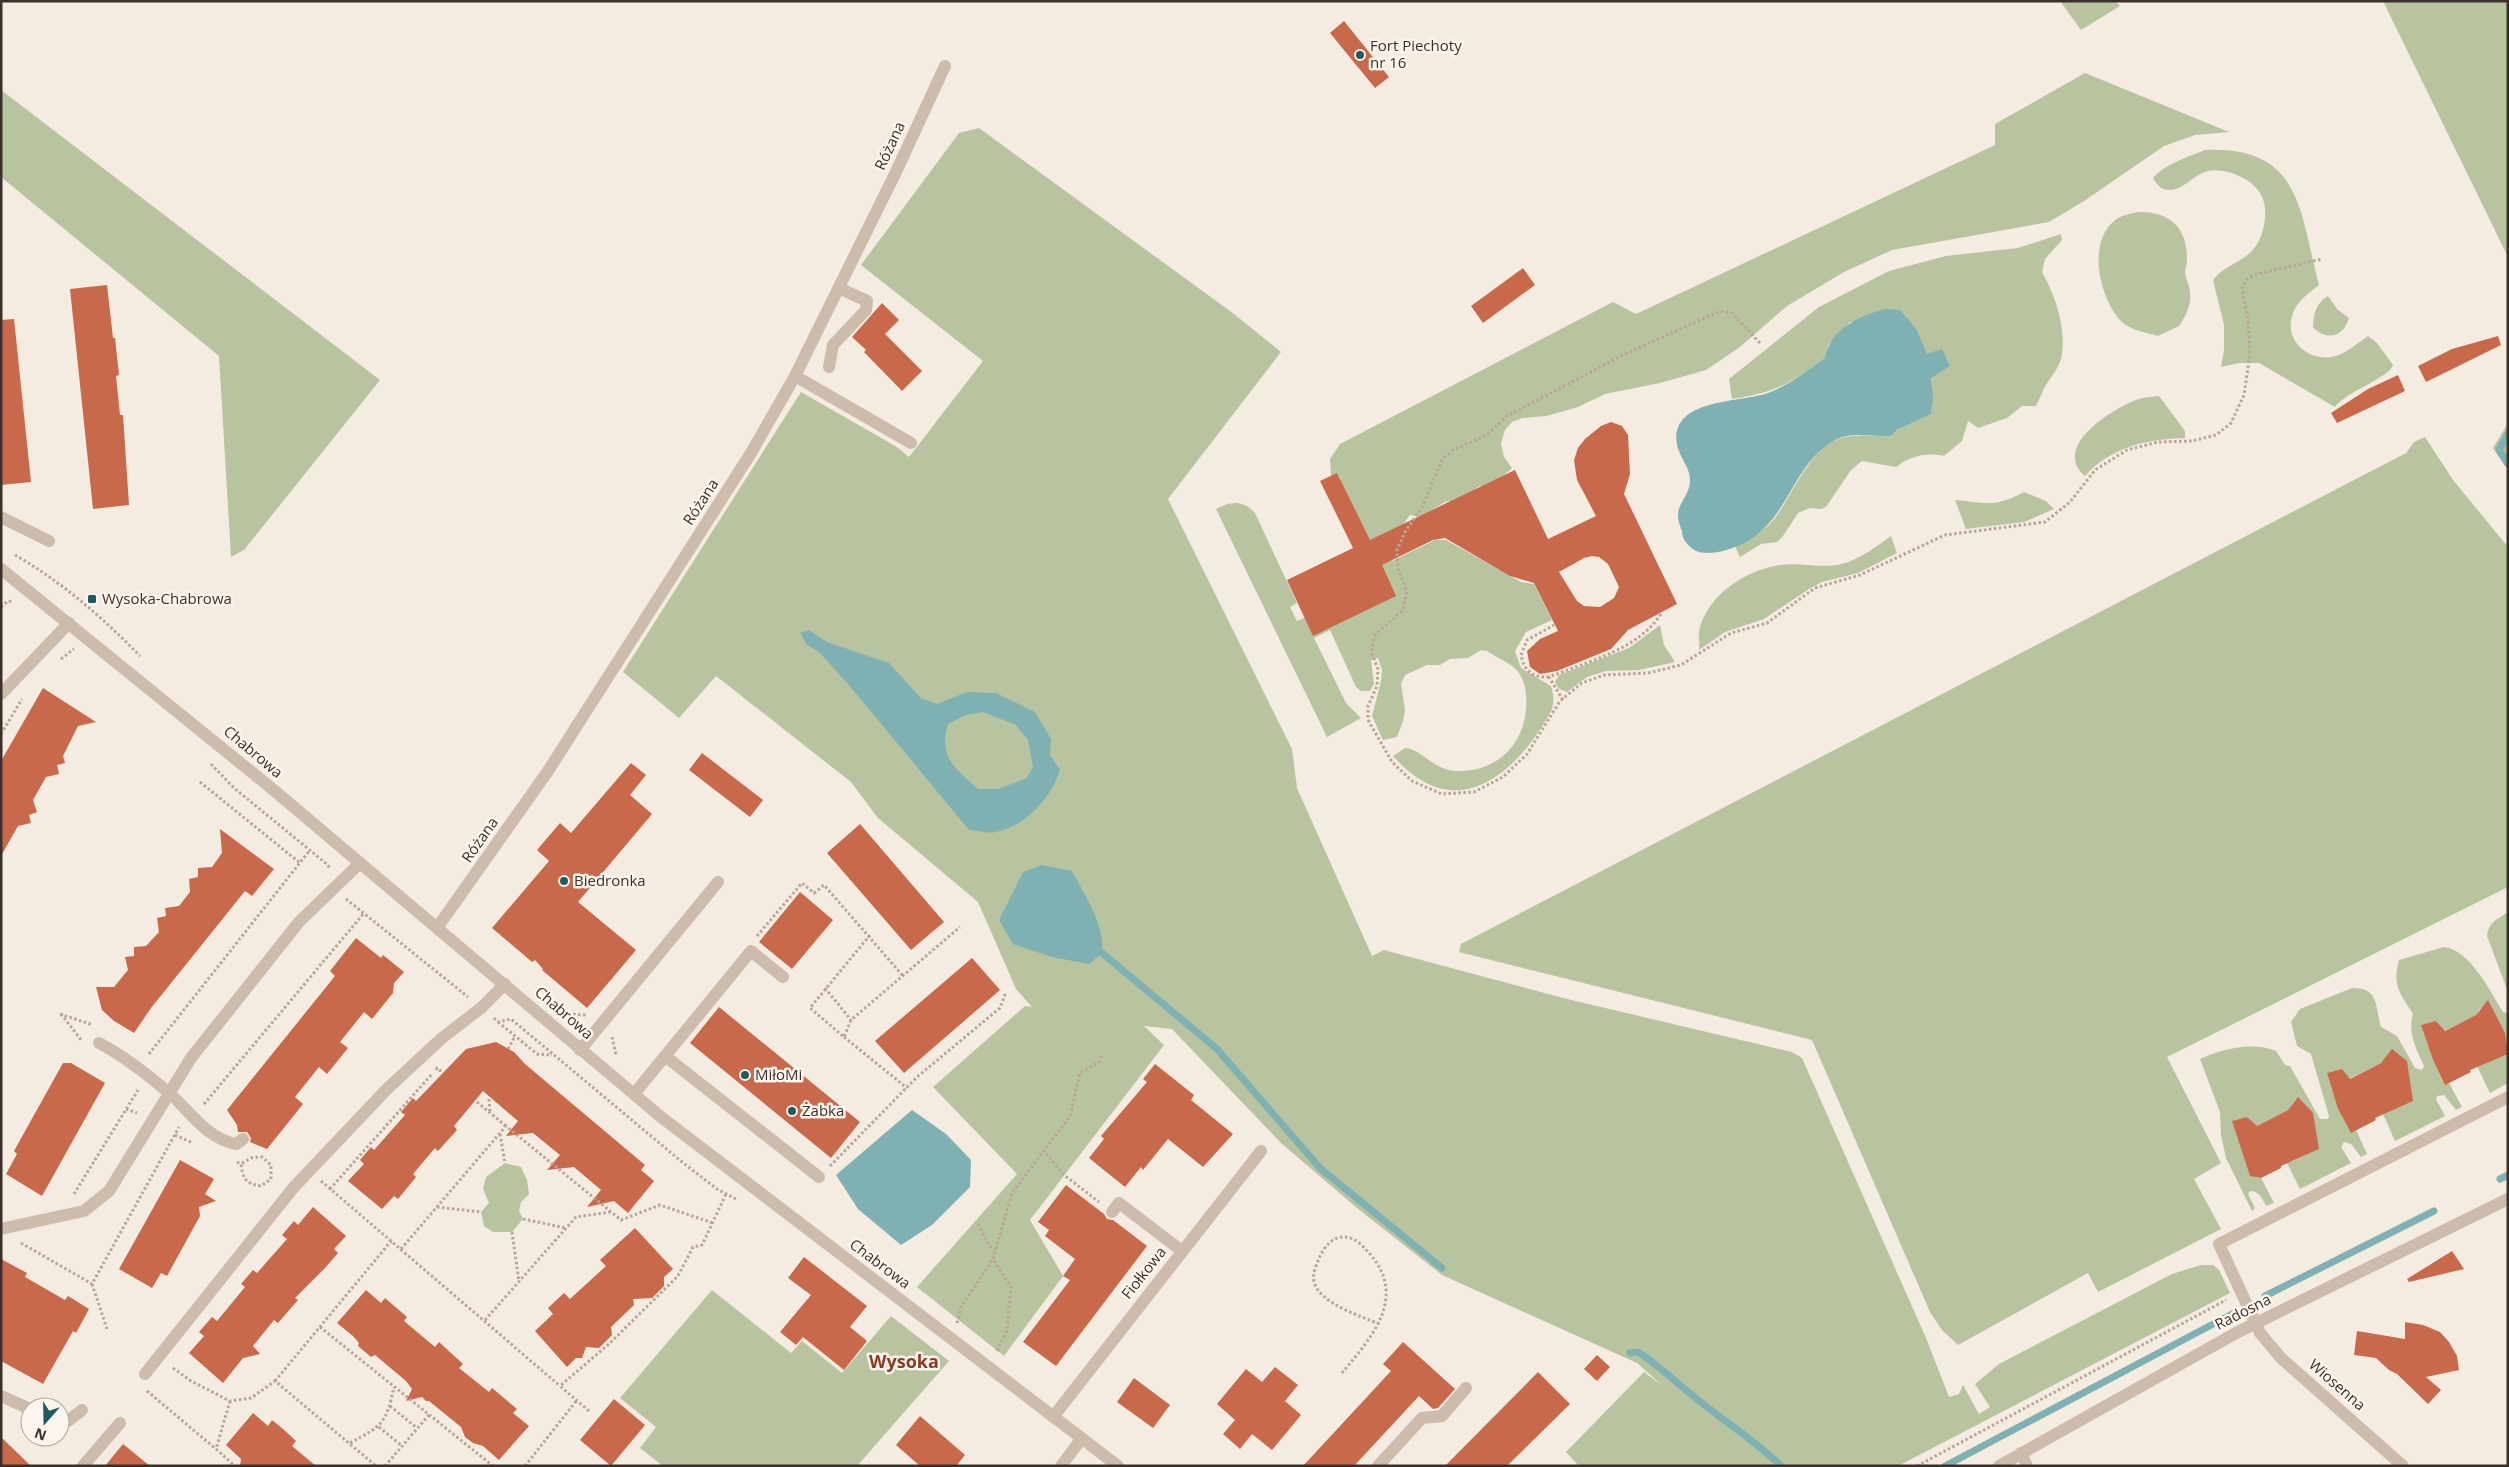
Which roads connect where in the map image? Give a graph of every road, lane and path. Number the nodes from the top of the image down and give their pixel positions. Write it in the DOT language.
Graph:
graph roads {
  1 [pos="945,66"];
  2 [pos="2322,259"];
  3 [pos="839,288"];
  4 [pos="1760,343"];
  5 [pos="829,366"];
  6 [pos="795,376"];
  7 [pos="911,443"];
  8 [pos="1,517"];
  9 [pos="49,541"];
  10 [pos="1,568"];
  11 [pos="1662,612"];
  12 [pos="69,622"];
  13 [pos="1554,624"];
  14 [pos="1549,676"];
  15 [pos="1,694"];
  16 [pos="1563,700"];
  17 [pos="200,782"];
  18 [pos="310,850"];
  19 [pos="300,863"];
  20 [pos="360,863"];
  21 [pos="718,882"];
  22 [pos="364,913"];
  23 [pos="960,927"];
  24 [pos="437,928"];
  25 [pos="870,935"];
  26 [pos="754,940"];
  27 [pos="903,976"];
  28 [pos="783,977"];
  29 [pos="505,984"];
  30 [pos="825,988"];
  31 [pos="1006,992"];
  32 [pos="851,1020"];
  33 [pos="498,1022"];
  34 [pos="90,1024"];
  35 [pos="515,1036"];
  36 [pos="844,1037"];
  37 [pos="81,1041"];
  38 [pos="99,1043"];
  39 [pos="508,1049"];
  40 [pos="580,1050"];
  41 [pos="148,1055"];
  42 [pos="552,1055"];
  43 [pos="1102,1055"];
  44 [pos="665,1056"];
  45 [pos="443,1073"];
  46 [pos="130,1086"];
  47 [pos="140,1087"];
  48 [pos="907,1088"];
  49 [pos="137,1091"];
  50 [pos="170,1093"];
  51 [pos="634,1094"];
  52 [pos="141,1097"];
  53 [pos="2508,1097"];
  54 [pos="489,1099"];
  55 [pos="477,1102"];
  56 [pos="202,1107"];
  57 [pos="490,1113"];
  58 [pos="181,1124"];
  59 [pos="506,1126"];
  60 [pos="500,1133"];
  61 [pos="243,1139"];
  62 [pos="1043,1150"];
  63 [pos="1261,1151"];
  64 [pos="505,1163"];
  65 [pos="310,1170"];
  66 [pos="1064,1175"];
  67 [pos="819,1177"];
  68 [pos="330,1188"];
  69 [pos="726,1194"];
  70 [pos="65,1197"];
  71 [pos="2508,1199"];
  72 [pos="437,1207"];
  73 [pos="481,1212"];
  74 [pos="612,1212"];
  75 [pos="1112,1212"];
  76 [pos="523,1219"];
  77 [pos="713,1223"];
  78 [pos="978,1224"];
  79 [pos="566,1228"];
  80 [pos="1,1229"];
  81 [pos="512,1232"];
  82 [pos="14,1238"];
  83 [pos="392,1240"];
  84 [pos="402,1249"];
  85 [pos="996,1250"];
  86 [pos="1182,1251"];
  87 [pos="993,1259"];
  88 [pos="519,1282"];
  89 [pos="92,1284"];
  90 [pos="2242,1292"];
  91 [pos="485,1320"];
  92 [pos="1380,1324"];
  93 [pos="2257,1324"];
  94 [pos="957,1325"];
  95 [pos="320,1327"];
  96 [pos="107,1329"];
  97 [pos="995,1356"];
  98 [pos="169,1365"];
  99 [pos="1342,1373"];
  100 [pos="145,1374"];
  101 [pos="275,1381"];
  102 [pos="151,1386"];
  103 [pos="560,1386"];
  104 [pos="394,1387"];
  105 [pos="1466,1388"];
  106 [pos="1,1396"];
  107 [pos="577,1400"];
  108 [pos="230,1401"];
  109 [pos="20,1405"];
  110 [pos="390,1406"];
  111 [pos="82,1410"];
  112 [pos="589,1411"];
  113 [pos="429,1415"];
  114 [pos="1053,1416"];
  115 [pos="70,1419"];
  116 [pos="120,1423"];
  117 [pos="379,1427"];
  118 [pos="417,1428"];
  119 [pos="1082,1438"];
  120 [pos="350,1443"];
  121 [pos="402,1446"];
  122 [pos="216,1448"];
  123 [pos="2021,1453"];
  124 [pos="83,1466"];
  125 [pos="235,1466"];
  126 [pos="376,1466"];
  127 [pos="385,1466"];
  128 [pos="493,1466"];
  129 [pos="525,1466"];
  130 [pos="1061,1466"];
  131 [pos="1118,1466"];
  132 [pos="1378,1466"];
  133 [pos="1918,1466"];
  134 [pos="1999,1466"];
  135 [pos="2027,1466"];
  136 [pos="2403,1466"];
  1 -- 3 [label="street, Różana"];
  2 -- 16 [label="path"];
  3 -- 5 [label="street"];
  3 -- 6 [label="street, Różana"];
  4 -- 16 [label="path"];
  6 -- 7 [label="street"];
  6 -- 24 [label="street, Różana"];
  8 -- 9 [label="street"];
  10 -- 12 [label="street, Chabrowa"];
  11 -- 14 [label="path"];
  12 -- 15 [label="street"];
  12 -- 20 [label="street, Chabrowa"];
  13 -- 14 [label="path"];
  14 -- 16 [label="path"];
  17 -- 19 [label="path"];
  18 -- 19 [label="path"];
  19 -- 41 [label="path"];
  20 -- 24 [label="street, Chabrowa"];
  20 -- 50 [label="street"];
  21 -- 40 [label="street"];
  22 -- 56 [label="path"];
  23 -- 27 [label="path"];
  24 -- 29 [label="street, Chabrowa"];
  25 -- 26 [label="path"];
  25 -- 27 [label="path"];
  25 -- 30 [label="path"];
  27 -- 32 [label="path"];
  28 -- 44 [label="street"];
  29 -- 40 [label="street, Chabrowa"];
  29 -- 65 [label="street"];
  30 -- 32 [label="path"];
  30 -- 36 [label="path"];
  31 -- 48 [label="path"];
  32 -- 36 [label="path"];
  33 -- 35 [label="path"];
  34 -- 37 [label="path"];
  35 -- 39 [label="path"];
  35 -- 42 [label="path"];
  36 -- 48 [label="path"];
  38 -- 50 [label="street"];
  40 -- 51 [label="street, Chabrowa"];
  43 -- 62 [label="path"];
  44 -- 51 [label="street"];
  44 -- 67 [label="street"];
  45 -- 68 [label="path"];
  46 -- 49 [label="path"];
  47 -- 49 [label="path"];
  48 -- 67 [label="path"];
  49 -- 52 [label="path"];
  49 -- 70 [label="path"];
  50 -- 61 [label="street"];
  50 -- 80 [label="street"];
  51 -- 114 [label="street, Chabrowa"];
  53 -- 90 [label="street, Wiosenna"];
  54 -- 57 [label="path"];
  55 -- 57 [label="path"];
  57 -- 59 [label="path"];
  58 -- 89 [label="path"];
  59 -- 60 [label="path"];
  59 -- 74 [label="path"];
  60 -- 64 [label="path"];
  60 -- 72 [label="path"];
  62 -- 66 [label="path"];
  62 -- 85 [label="path"];
  63 -- 86 [label="street, Fiołkowa"];
  65 -- 68 [label="path"];
  65 -- 100 [label="street"];
  68 -- 83 [label="path"];
  69 -- 77 [label="path"];
  71 -- 93 [label="street, Radosna"];
  72 -- 73 [label="path"];
  72 -- 84 [label="path"];
  74 -- 77 [label="path"];
  74 -- 79 [label="path"];
  75 -- 86 [label="street"];
  76 -- 79 [label="path"];
  77 -- 103 [label="path"];
  78 -- 85 [label="path"];
  79 -- 88 [label="path"];
  81 -- 88 [label="path"];
  82 -- 89 [label="path"];
  83 -- 84 [label="path"];
  83 -- 95 [label="path"];
  84 -- 91 [label="path"];
  85 -- 87 [label="path"];
  86 -- 114 [label="street, Fiołkowa"];
  87 -- 94 [label="path"];
  87 -- 97 [label="path"];
  88 -- 91 [label="path"];
  89 -- 96 [label="path"];
  90 -- 93 [label="street, Wiosenna"];
  90 -- 133 [label="path"];
  91 -- 103 [label="path"];
  92 -- 92 [label="path"];
  92 -- 99 [label="path"];
  93 -- 123 [label="street, Radosna"];
  93 -- 136 [label="street, Wiosenna"];
  95 -- 101 [label="path"];
  95 -- 104 [label="path"];
  98 -- 108 [label="path"];
  101 -- 108 [label="path"];
  101 -- 120 [label="path"];
  102 -- 122 [label="path"];
  103 -- 107 [label="path"];
  104 -- 110 [label="path"];
  104 -- 113 [label="path"];
  105 -- 132 [label="street"];
  106 -- 109 [label="street"];
  107 -- 112 [label="path"];
  107 -- 129 [label="path"];
  108 -- 122 [label="path"];
  110 -- 117 [label="path"];
  110 -- 118 [label="path"];
  111 -- 115 [label="street"];
  113 -- 118 [label="path"];
  113 -- 128 [label="path"];
  114 -- 119 [label="street, Chabrowa"];
  116 -- 124 [label="street"];
  117 -- 120 [label="path"];
  117 -- 121 [label="path"];
  118 -- 121 [label="path"];
  119 -- 130 [label="street"];
  119 -- 131 [label="street, Chabrowa"];
  120 -- 126 [label="path"];
  121 -- 127 [label="path"];
  122 -- 125 [label="path"];
  123 -- 134 [label="street, Radosna"];
  123 -- 135 [label="street"];
}
